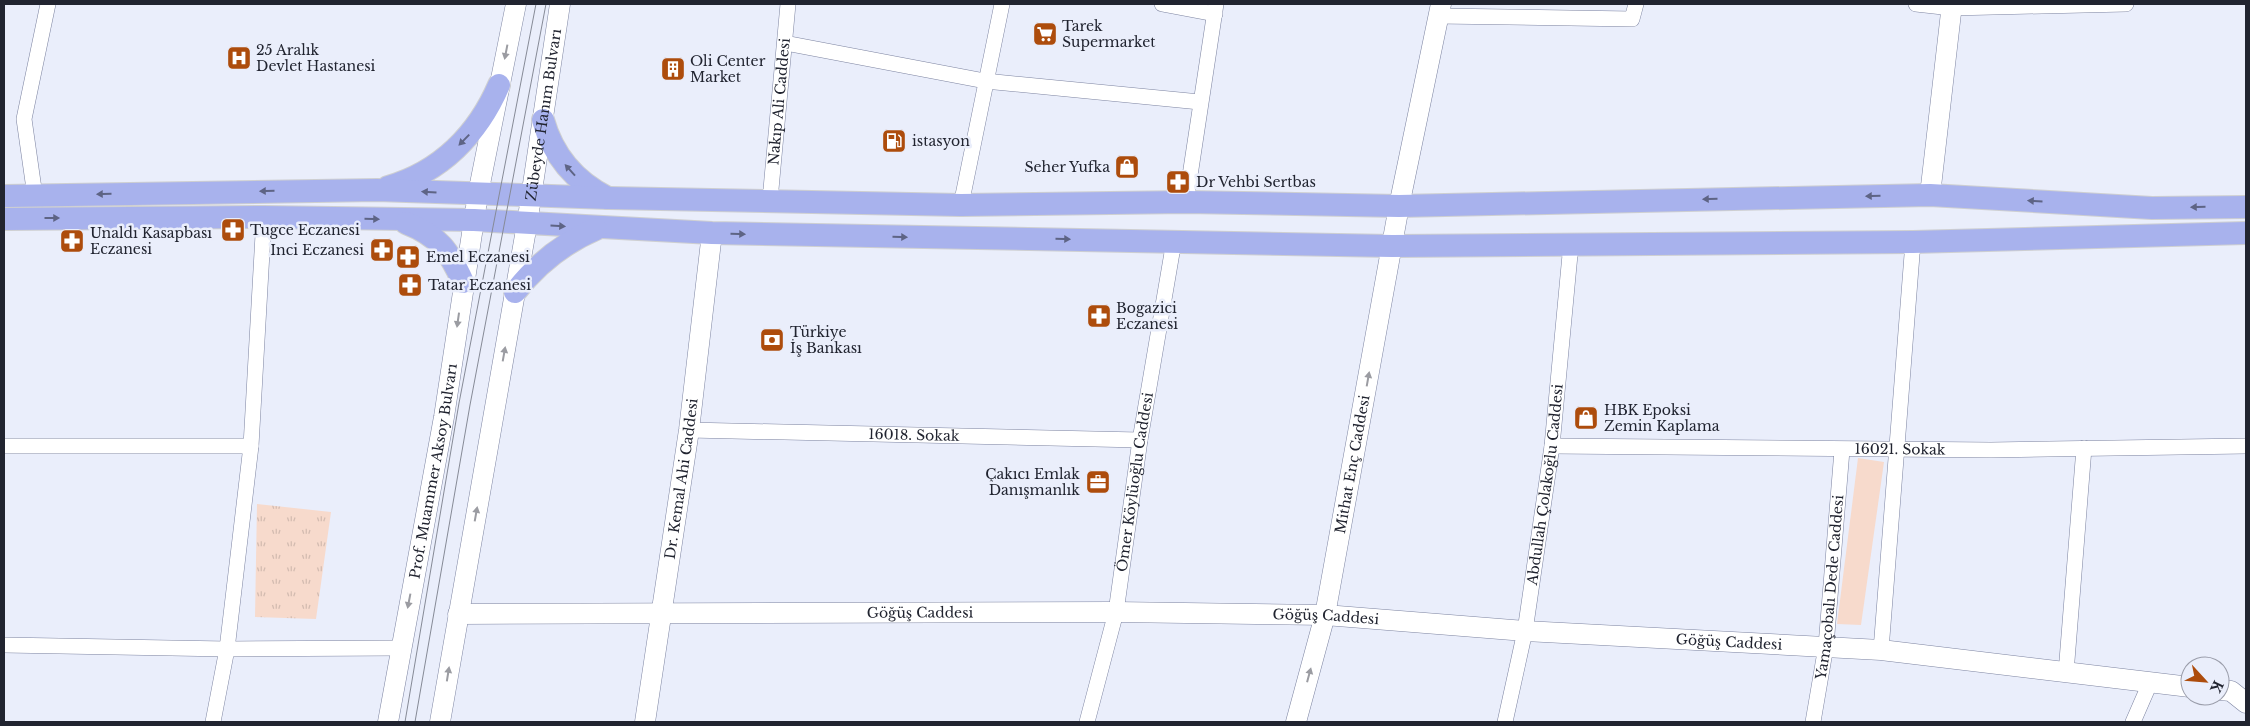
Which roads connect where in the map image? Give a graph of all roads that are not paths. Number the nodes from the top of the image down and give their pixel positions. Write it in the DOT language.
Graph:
graph roads {
  1 [pos="48,4"];
  2 [pos="516,4"];
  3 [pos="560,4"];
  4 [pos="788,4"];
  5 [pos="1002,4"];
  6 [pos="1162,4"];
  7 [pos="1636,4"];
  8 [pos="1916,4"];
  9 [pos="2126,4"];
  10 [pos="1952,6"];
  11 [pos="1216,9"];
  12 [pos="1440,10"];
  13 [pos="785,43"];
  14 [pos="985,81"];
  15 [pos="499,85"];
  16 [pos="1200,102"];
  17 [pos="543,120"];
  18 [pos="377,190"];
  19 [pos="478,194"];
  20 [pos="1930,195"];
  21 [pos="4,196"];
  22 [pos="35,196"];
  23 [pos="531,196"];
  24 [pos="609,198"];
  25 [pos="770,200"];
  26 [pos="1186,202"];
  27 [pos="961,205"];
  28 [pos="1399,206"];
  29 [pos="2246,207"];
  30 [pos="264,217"];
  31 [pos="4,219"];
  32 [pos="398,220"];
  33 [pos="474,220"];
  34 [pos="527,224"];
  35 [pos="599,228"];
  36 [pos="712,233"];
  37 [pos="2246,233"];
  38 [pos="1174,241"];
  39 [pos="1913,242"];
  40 [pos="1571,244"];
  41 [pos="1392,246"];
  42 [pos="463,282"];
  43 [pos="515,292"];
  44 [pos="689,430"];
  45 [pos="1140,440"];
  46 [pos="4,446"];
  47 [pos="251,446"];
  48 [pos="1552,446"];
  49 [pos="2246,446"];
  50 [pos="1897,448"];
  51 [pos="2084,448"];
  52 [pos="1842,450"];
  53 [pos="1116,612"];
  54 [pos="458,614"];
  55 [pos="661,614"];
  56 [pos="1325,615"];
  57 [pos="1525,630"];
  58 [pos="4,645"];
  59 [pos="1826,646"];
  60 [pos="400,648"];
  61 [pos="226,649"];
  62 [pos="1881,650"];
  63 [pos="2066,673"];
  64 [pos="2150,683"];
  65 [pos="2180,686"];
  66 [pos="2230,691"];
  67 [pos="2246,702"];
  68 [pos="213,722"];
  69 [pos="388,722"];
  70 [pos="440,722"];
  71 [pos="645,722"];
  72 [pos="1087,722"];
  73 [pos="1296,722"];
  74 [pos="1505,722"];
  75 [pos="1814,722"];
  76 [pos="2132,722"];
  1 -- 22 [label="street"];
  2 -- 15 [label="main road, one-way"];
  3 -- 17 [label="main road, Zübeyde Hanım Bulvarı"];
  4 -- 13 [label="street, Nakıp Ali Caddesi"];
  5 -- 14 [label="street"];
  6 -- 11 [label="street"];
  7 -- 12 [label="street"];
  8 -- 10 [label="street"];
  9 -- 10 [label="street"];
  10 -- 20 [label="main road"];
  11 -- 16 [label="street"];
  12 -- 28 [label="main road, Mithat Enç Caddesi"];
  13 -- 14 [label="street"];
  13 -- 25 [label="street, Nakıp Ali Caddesi"];
  14 -- 16 [label="street"];
  14 -- 27 [label="street"];
  15 -- 18 [label="main road, one-way"];
  15 -- 19 [label="main road"];
  16 -- 26 [label="street"];
  17 -- 23 [label="main road, Zübeyde Hanım Bulvarı"];
  24 -- 17 [label="main road, one-way"];
  19 -- 18 [label="main road, one-way"];
  18 -- 22 [label="main road, one-way"];
  19 -- 23 [label="main road"];
  19 -- 33 [label="main road"];
  20 -- 28 [label="main road, one-way"];
  29 -- 20 [label="main road, one-way"];
  21 -- 22 [label="main road"];
  23 -- 24 [label="main road"];
  23 -- 34 [label="main road, Zübeyde Hanım Bulvarı"];
  24 -- 25 [label="main road"];
  25 -- 27 [label="main road"];
  26 -- 27 [label="main road"];
  26 -- 28 [label="main road"];
  28 -- 41 [label="main road, Mithat Enç Caddesi"];
  31 -- 30 [label="main road, one-way"];
  30 -- 32 [label="main road, one-way"];
  30 -- 47 [label="street"];
  32 -- 33 [label="main road"];
  32 -- 42 [label="main road"];
  33 -- 34 [label="main road"];
  33 -- 42 [label="main road, Prof. Muammer Aksoy Bulvarı"];
  34 -- 35 [label="main road, one-way"];
  34 -- 43 [label="main road"];
  35 -- 36 [label="main road"];
  35 -- 43 [label="main road"];
  36 -- 38 [label="main road, one-way"];
  36 -- 44 [label="main road, Dr. Kemal Ahi Caddesi"];
  37 -- 39 [label="main road"];
  38 -- 41 [label="main road"];
  38 -- 45 [label="street, Ömer Köylüoğlu Caddesi"];
  39 -- 40 [label="main road"];
  39 -- 50 [label="street"];
  40 -- 41 [label="main road"];
  40 -- 48 [label="street, Abdullah Çolakoğlu Caddesi"];
  56 -- 41 [label="main road, Mithat Enç Caddesi, one-way"];
  42 -- 60 [label="main road, Prof. Muammer Aksoy Bulvarı, one-way"];
  54 -- 43 [label="main road, one-way"];
  44 -- 45 [label="street, 16018. Sokak"];
  44 -- 55 [label="main road, Dr. Kemal Ahi Caddesi"];
  45 -- 53 [label="street, Ömer Köylüoğlu Caddesi"];
  46 -- 47 [label="street"];
  47 -- 61 [label="street"];
  48 -- 52 [label="street, 16021. Sokak"];
  48 -- 57 [label="street, Abdullah Çolakoğlu Caddesi"];
  49 -- 51 [label="street, 16021. Sokak"];
  50 -- 51 [label="street, 16021. Sokak"];
  50 -- 52 [label="street, 16021. Sokak"];
  50 -- 62 [label="street"];
  51 -- 63 [label="street"];
  52 -- 59 [label="street, Yamaçobalı Dede Caddesi"];
  53 -- 55 [label="main road, Göğüş Caddesi"];
  53 -- 56 [label="main road, Göğüş Caddesi"];
  53 -- 72 [label="street, Ömer Köylüoğlu Caddesi"];
  54 -- 55 [label="main road, Göğüş Caddesi"];
  70 -- 54 [label="main road, one-way"];
  55 -- 71 [label="main road, Dr. Kemal Ahi Caddesi"];
  56 -- 57 [label="main road, Göğüş Caddesi"];
  73 -- 56 [label="main road, Mithat Enç Caddesi, one-way"];
  57 -- 59 [label="main road, Göğüş Caddesi"];
  57 -- 74 [label="street, Abdullah Çolakoğlu Caddesi"];
  58 -- 61 [label="street"];
  59 -- 62 [label="main road, Göğüş Caddesi"];
  59 -- 75 [label="street, Yamaçobalı Dede Caddesi"];
  60 -- 61 [label="street"];
  60 -- 69 [label="main road, Prof. Muammer Aksoy Bulvarı"];
  61 -- 68 [label="street"];
  62 -- 63 [label="main road, Göğüş Caddesi"];
  63 -- 64 [label="main road, Göğüş Caddesi"];
  64 -- 65 [label="main road, Göğüş Caddesi"];
  64 -- 76 [label="street"];
  66 -- 67 [label="main road"];
}
